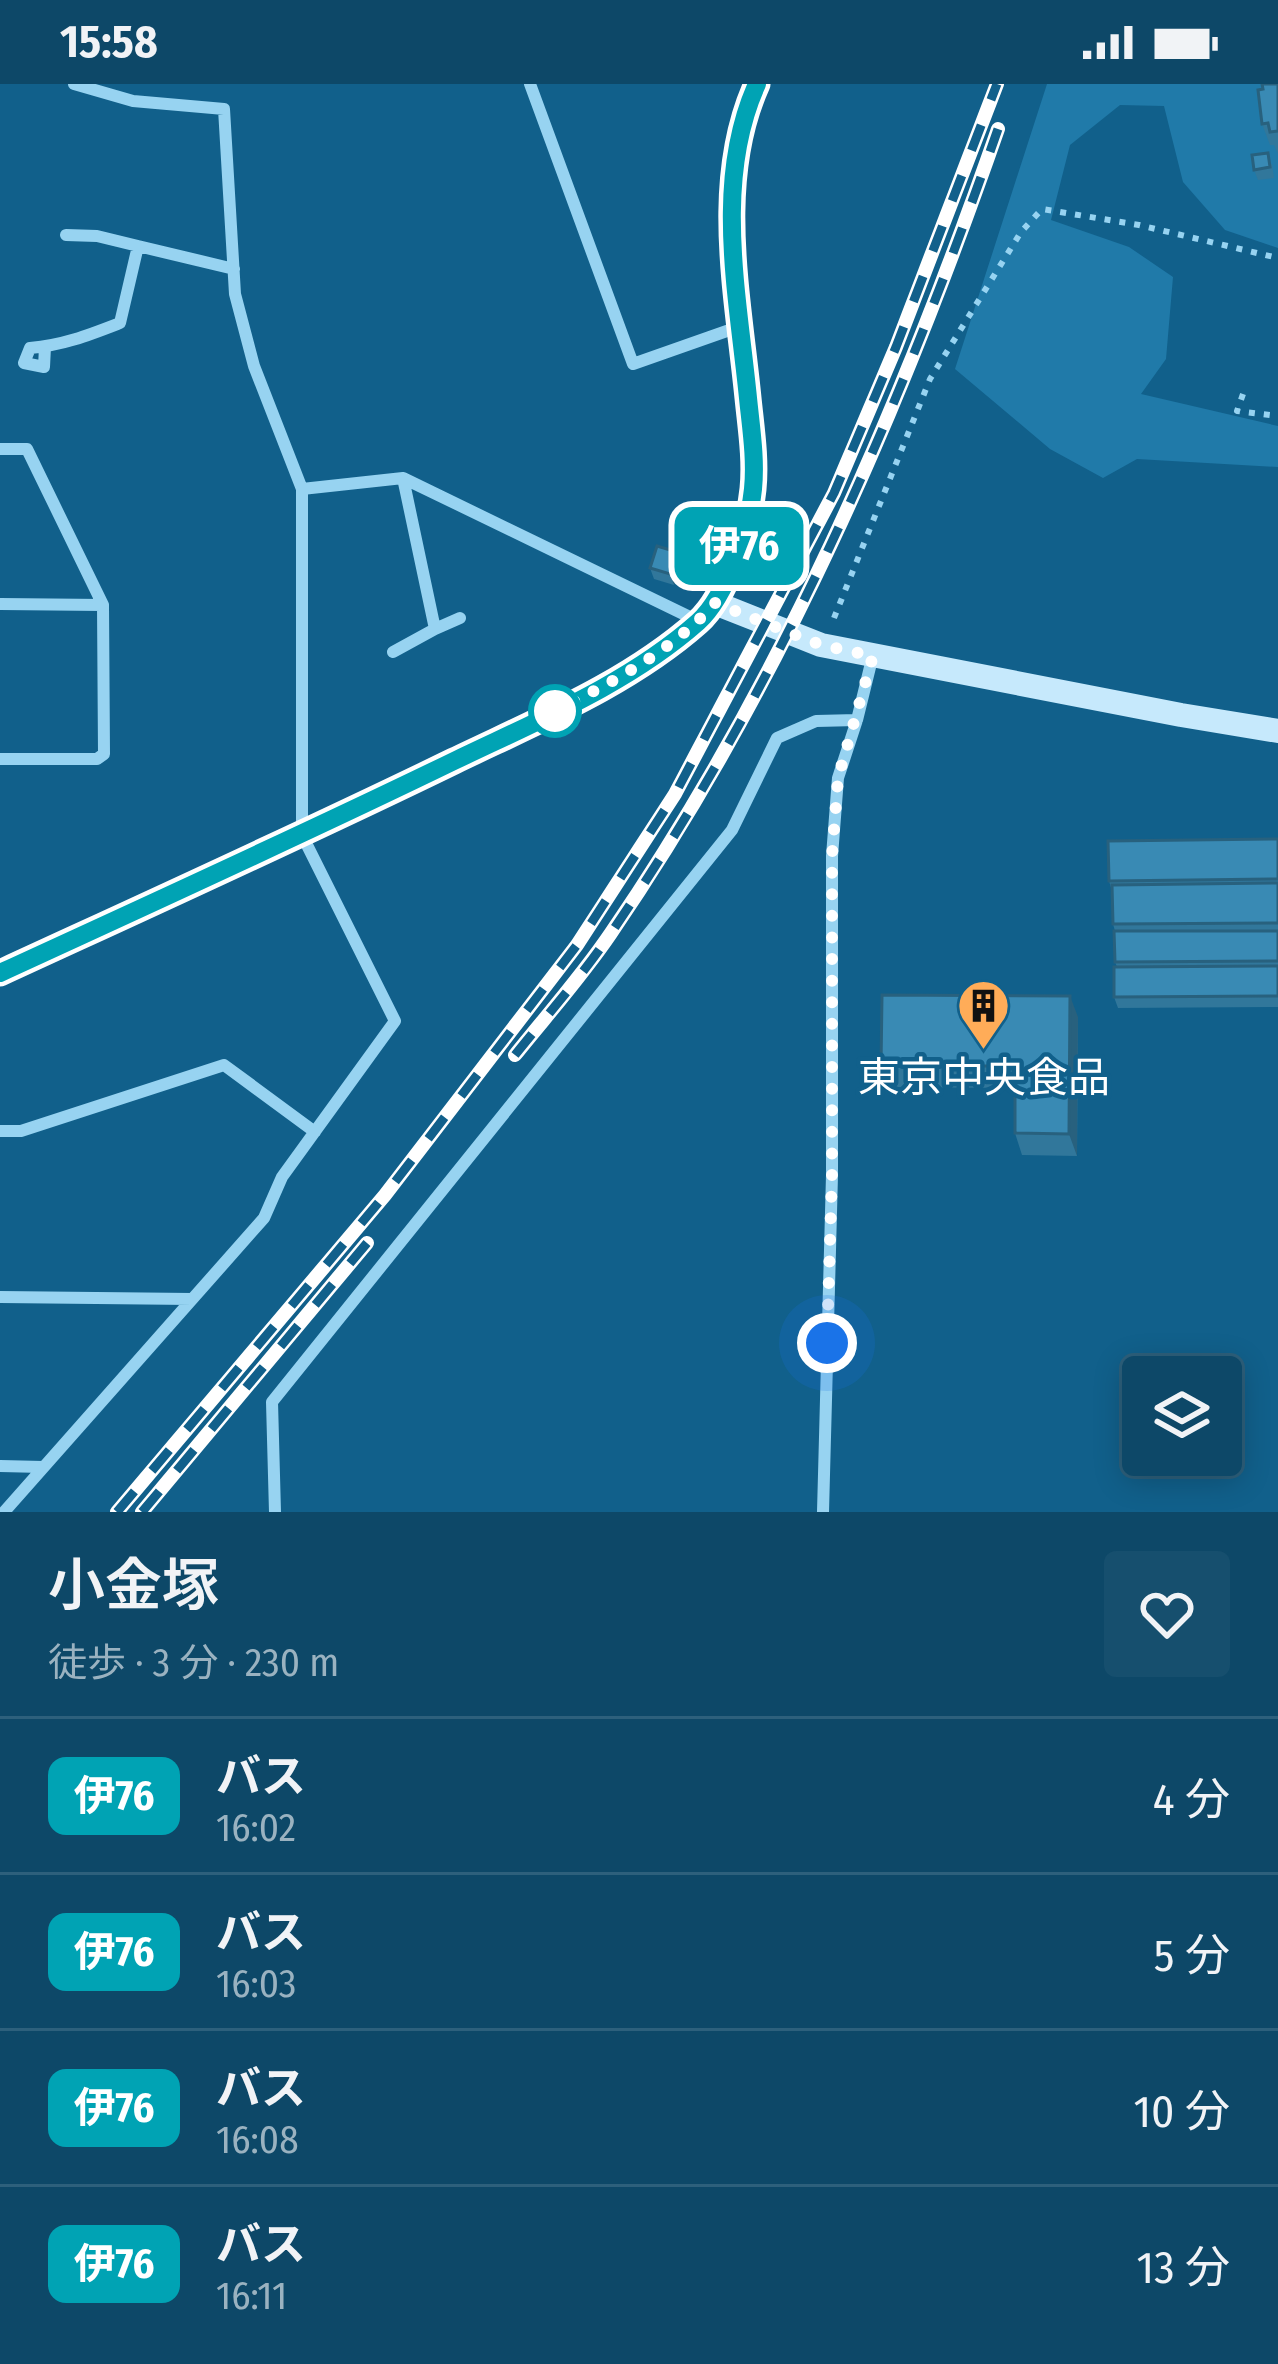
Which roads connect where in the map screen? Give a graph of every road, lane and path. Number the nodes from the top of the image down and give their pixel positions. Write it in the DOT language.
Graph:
graph roads {
  1 [pos="74,84"];
  2 [pos="530,84"];
  3 [pos="758,84"];
  4 [pos="66,235"];
  5 [pos="138,247"];
  6 [pos="1278,258"];
  7 [pos="234,269"];
  8 [pos="742,326"];
  9 [pos="45,347"];
  10 [pos="1243,394"];
  11 [pos="1278,416"];
  12 [pos="0,449"];
  13 [pos="403,478"];
  14 [pos="302,489"];
  15 [pos="0,604"];
  16 [pos="103,605"];
  17 [pos="707,612"];
  18 [pos="460,618"];
  19 [pos="834,618"];
  20 [pos="435,628"];
  21 [pos="393,652"];
  22 [pos="873,656"];
  23 [pos="857,720"];
  24 [pos="1278,731"];
  25 [pos="0,759"];
  26 [pos="302,835"];
  27 [pos="0,973"];
  28 [pos="0,1131"];
  29 [pos="315,1132"];
  30 [pos="0,1297"];
  31 [pos="192,1299"];
  32 [pos="0,1466"];
  33 [pos="43,1467"];
  34 [pos="4,1512"];
  35 [pos="275,1512"];
  36 [pos="823,1512"];
  1 -- 7 [label="street"];
  2 -- 8 [label="street"];
  3 -- 8 [label="street"];
  4 -- 5 [label="street"];
  5 -- 7 [label="street"];
  5 -- 9 [label="street"];
  6 -- 19 [label="path"];
  7 -- 14 [label="street"];
  8 -- 17 [label="street"];
  10 -- 11 [label="path"];
  12 -- 16 [label="street"];
  13 -- 14 [label="street"];
  13 -- 17 [label="street"];
  13 -- 20 [label="street"];
  14 -- 26 [label="street"];
  15 -- 16 [label="street"];
  16 -- 25 [label="street"];
  17 -- 22 [label="street"];
  17 -- 26 [label="street"];
  18 -- 20 [label="street"];
  20 -- 21 [label="street"];
  22 -- 23 [label="street"];
  22 -- 24 [label="street"];
  23 -- 35 [label="street"];
  23 -- 36 [label="street"];
  26 -- 27 [label="street"];
  26 -- 29 [label="street"];
  28 -- 29 [label="street"];
  29 -- 31 [label="street"];
  30 -- 31 [label="street"];
  31 -- 33 [label="street"];
  32 -- 33 [label="street"];
  33 -- 34 [label="street"];
}
